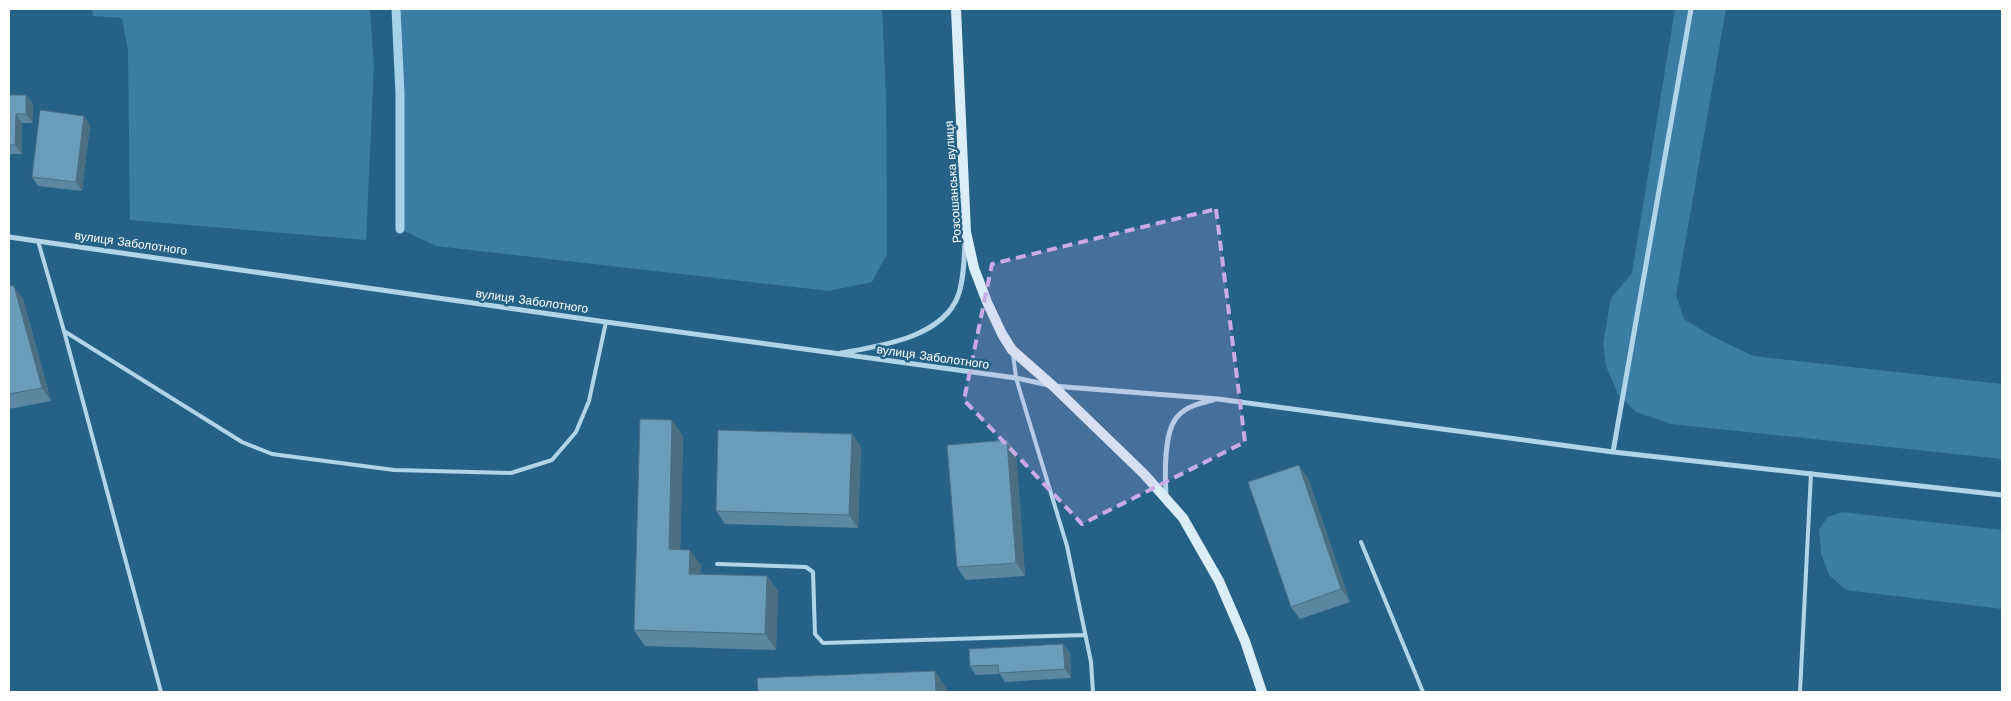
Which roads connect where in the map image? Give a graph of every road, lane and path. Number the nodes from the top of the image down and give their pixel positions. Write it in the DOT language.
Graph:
graph roads {
  1 [pos="956,9"];
  2 [pos="1691,9"];
  3 [pos="966,232"];
  4 [pos="9,237"];
  5 [pos="38,240"];
  6 [pos="606,322"];
  7 [pos="64,331"];
  8 [pos="1012,350"];
  9 [pos="836,354"];
  10 [pos="1016,378"];
  11 [pos="1053,386"];
  12 [pos="1218,399"];
  13 [pos="1613,452"];
  14 [pos="1811,473"];
  15 [pos="2002,495"];
  16 [pos="1166,499"];
  17 [pos="1361,542"];
  18 [pos="716,564"];
  19 [pos="1086,635"];
  20 [pos="161,692"];
  21 [pos="1093,692"];
  22 [pos="1262,692"];
  23 [pos="1423,692"];
  24 [pos="1800,692"];
  1 -- 3 [label="street, Розсошанська вулиця"];
  2 -- 13 [label="street"];
  3 -- 8 [label="street, Розсошанська вулиця"];
  3 -- 9 [label="street"];
  4 -- 5 [label="street, вулиця Заболотного"];
  5 -- 6 [label="street, вулиця Заболотного"];
  5 -- 7 [label="lane"];
  6 -- 7 [label="lane"];
  6 -- 9 [label="street, вулиця Заболотного"];
  7 -- 20 [label="lane"];
  8 -- 10 [label="lane"];
  8 -- 11 [label="street, Розсошанська вулиця"];
  9 -- 10 [label="street, вулиця Заболотного"];
  10 -- 11 [label="street, вулиця Заболотного"];
  10 -- 19 [label="lane"];
  11 -- 12 [label="street, вулиця Заболотного"];
  11 -- 16 [label="street, Розсошанська вулиця"];
  12 -- 13 [label="street, вулиця Заболотного"];
  12 -- 16 [label="street"];
  13 -- 14 [label="street, вулиця Заболотного"];
  14 -- 15 [label="street, вулиця Заболотного"];
  14 -- 24 [label="lane"];
  16 -- 22 [label="street, Розсошанська вулиця"];
  17 -- 23 [label="lane"];
  18 -- 19 [label="lane"];
  19 -- 21 [label="lane"];
}
